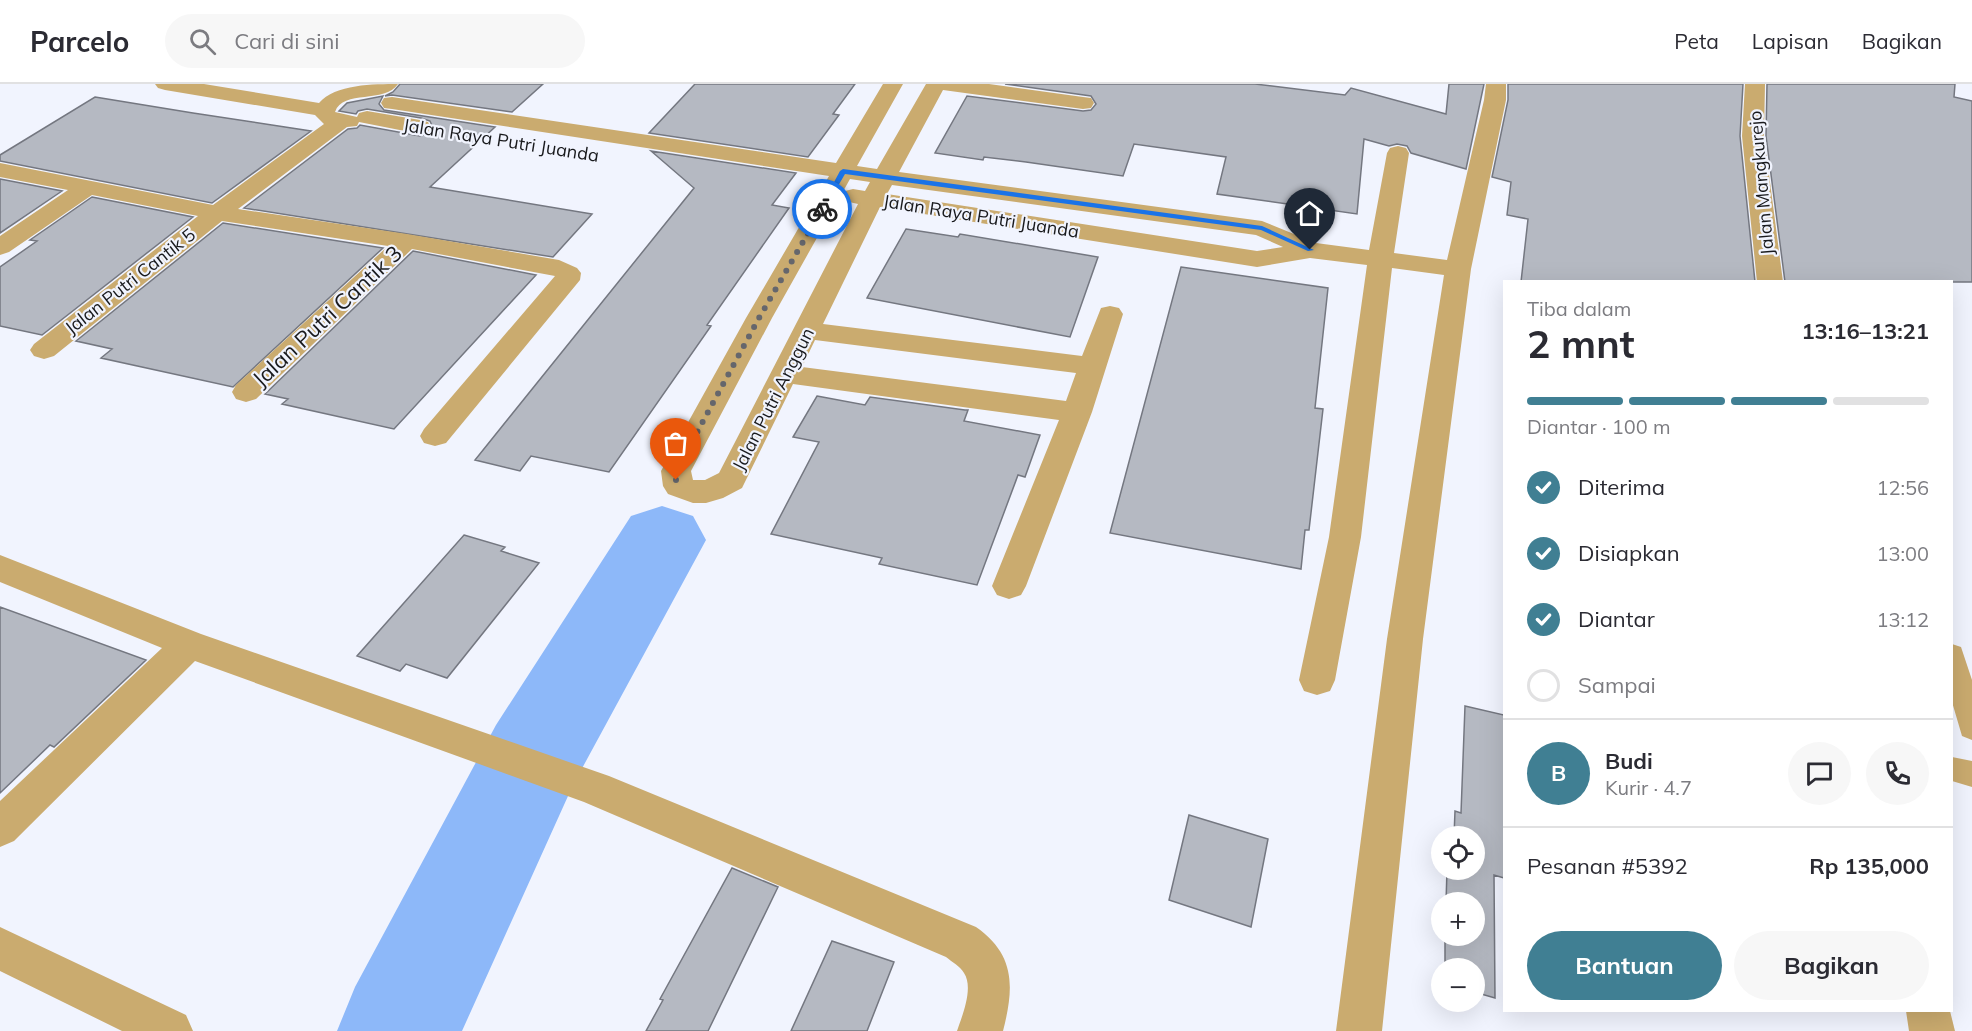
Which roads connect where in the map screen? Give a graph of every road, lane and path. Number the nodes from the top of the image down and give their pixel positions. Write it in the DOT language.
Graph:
graph roads {
  1 [pos="165,84"];
  2 [pos="285,84"];
  3 [pos="893,84"];
  4 [pos="936,84"];
  5 [pos="943,84"];
  6 [pos="1496,84"];
  7 [pos="1755,84"];
  8 [pos="387,92"];
  9 [pos="345,94"];
  10 [pos="1083,103"];
  11 [pos="333,115"];
  12 [pos="367,118"];
  13 [pos="1398,153"];
  14 [pos="0,170"];
  15 [pos="715,174"];
  16 [pos="887,177"];
  17 [pos="827,184"];
  18 [pos="88,187"];
  19 [pos="873,199"];
  20 [pos="217,213"];
  21 [pos="408,241"];
  22 [pos="0,247"];
  23 [pos="1310,250"];
  24 [pos="1380,259"];
  25 [pos="1458,268"];
  26 [pos="1770,280"];
  27 [pos="1110,314"];
  28 [pos="808,331"];
  29 [pos="44,350"];
  30 [pos="1091,366"];
  31 [pos="785,374"];
  32 [pos="246,392"];
  33 [pos="1077,412"];
  34 [pos="435,436"];
  35 [pos="0,568"];
  36 [pos="1009,586"];
  37 [pos="189,644"];
  38 [pos="1953,659"];
  39 [pos="1317,680"];
  40 [pos="1972,729"];
  41 [pos="1953,769"];
  42 [pos="1972,774"];
  43 [pos="0,828"];
  44 [pos="0,948"];
  45 [pos="1928,1012"];
  46 [pos="170,1031"];
  47 [pos="980,1031"];
  48 [pos="1359,1031"];
  49 [pos="1932,1031"];
  1 -- 11 [label="street"];
  2 -- 9 [label="street"];
  3 -- 17 [label="street, Jalan Putri Anggun"];
  4 -- 16 [label="street, Jalan Putri Anggun"];
  5 -- 10 [label="street"];
  6 -- 25 [label="street"];
  7 -- 26 [label="street, Jalan Mangkurejo"];
  8 -- 9 [label="street, Jalan Raya Putri Juanda"];
  8 -- 12 [label="street"];
  8 -- 17 [label="street, Jalan Raya Putri Juanda"];
  9 -- 11 [label="street, Jalan Putri Cantik 5"];
  11 -- 12 [label="street"];
  11 -- 20 [label="street, Jalan Putri Cantik 5"];
  12 -- 15 [label="street, Jalan Raya Putri Juanda"];
  13 -- 24 [label="street"];
  14 -- 18 [label="street"];
  16 -- 17 [label="street, Jalan Raya Putri Juanda"];
  16 -- 19 [label="street, Jalan Putri Anggun"];
  16 -- 23 [label="street, Jalan Raya Putri Juanda"];
  17 -- 19 [label="street, Jalan Raya Putri Juanda"];
  17 -- 31 [label="street, Jalan Putri Anggun"];
  18 -- 20 [label="street"];
  18 -- 22 [label="street"];
  19 -- 23 [label="street, Jalan Raya Putri Juanda"];
  19 -- 28 [label="street, Jalan Putri Anggun"];
  20 -- 21 [label="street"];
  20 -- 29 [label="street, Jalan Putri Cantik 5"];
  21 -- 32 [label="street, Jalan Putri Cantik 3"];
  21 -- 34 [label="street"];
  23 -- 24 [label="street, Jalan Raya Putri Juanda"];
  24 -- 25 [label="street, Jalan Raya Putri Juanda"];
  24 -- 39 [label="street"];
  25 -- 48 [label="street"];
  27 -- 30 [label="street"];
  28 -- 30 [label="street"];
  28 -- 31 [label="street, Jalan Putri Anggun"];
  30 -- 33 [label="street"];
  31 -- 33 [label="street"];
  33 -- 36 [label="street"];
  35 -- 37 [label="street"];
  37 -- 43 [label="street"];
  37 -- 47 [label="street"];
  38 -- 40 [label="lane"];
  41 -- 42 [label="lane"];
  44 -- 46 [label="street"];
  45 -- 49 [label="street"];
}
